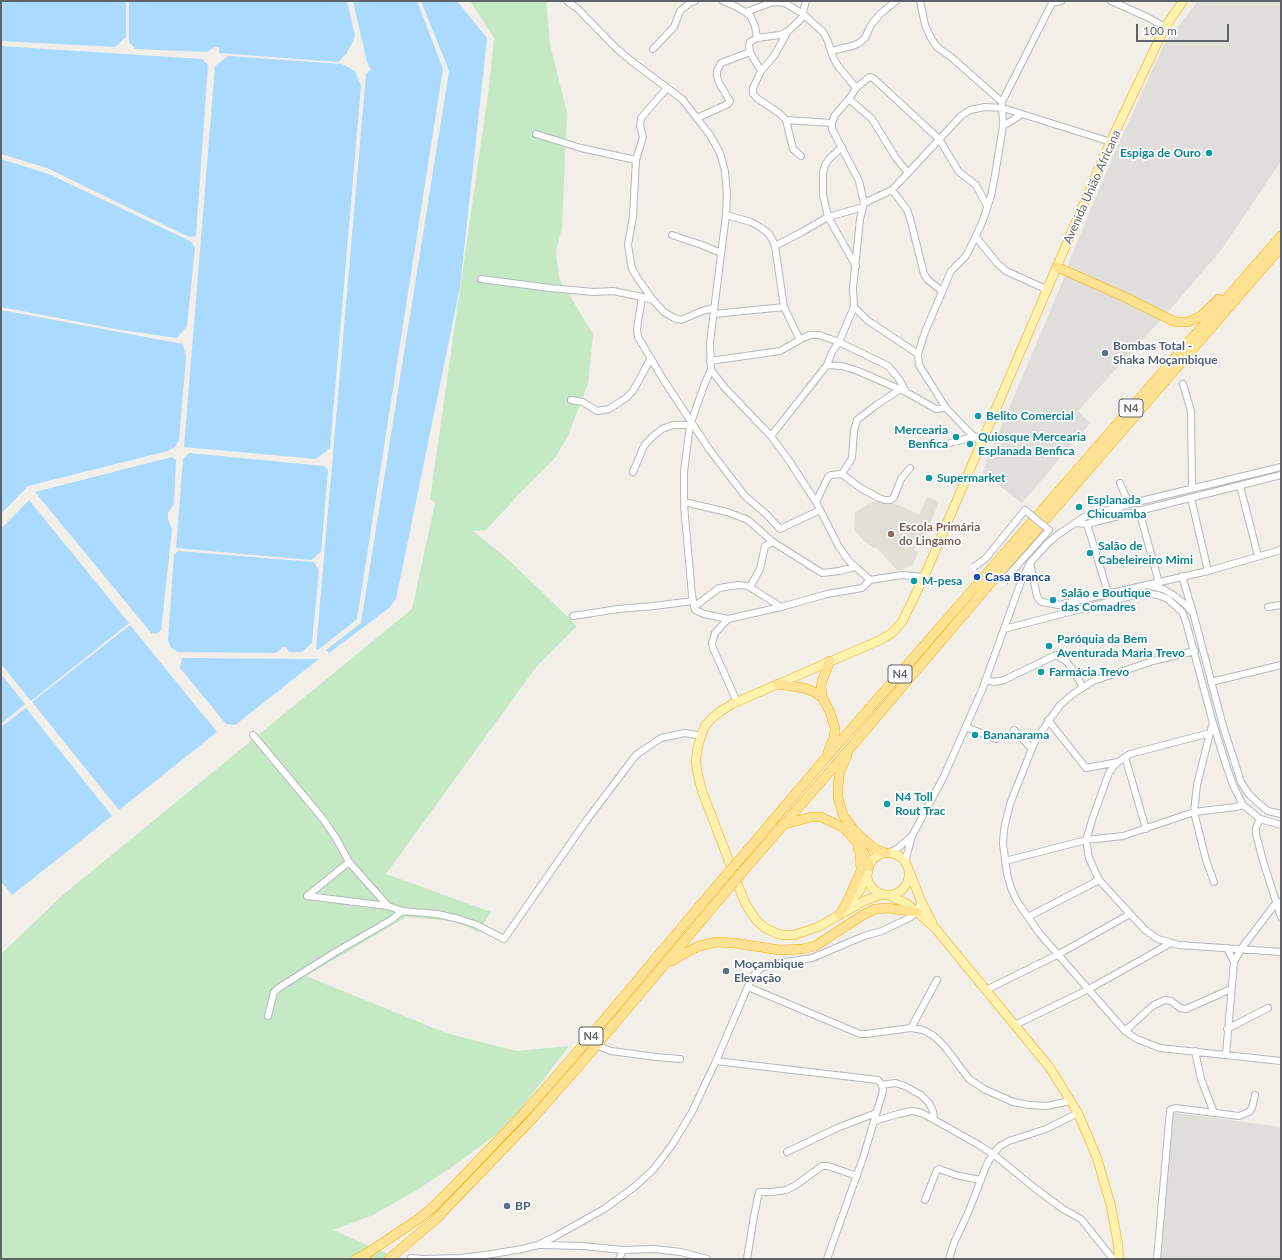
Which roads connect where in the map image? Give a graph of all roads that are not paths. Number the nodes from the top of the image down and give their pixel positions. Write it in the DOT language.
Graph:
graph roads {
  1 [pos="567,1"];
  2 [pos="723,1"];
  3 [pos="806,1"];
  4 [pos="896,1"];
  5 [pos="920,1"];
  6 [pos="1061,1"];
  7 [pos="1111,1"];
  8 [pos="1183,1"];
  9 [pos="692,2"];
  10 [pos="1053,2"];
  11 [pos="746,12"];
  12 [pos="803,14"];
  13 [pos="1165,27"];
  14 [pos="788,31"];
  15 [pos="757,38"];
  16 [pos="653,49"];
  17 [pos="831,51"];
  18 [pos="750,52"];
  19 [pos="761,71"];
  20 [pos="667,88"];
  21 [pos="856,88"];
  22 [pos="849,99"];
  23 [pos="1003,105"];
  24 [pos="1022,114"];
  25 [pos="697,118"];
  26 [pos="786,120"];
  27 [pos="832,124"];
  28 [pos="1003,126"];
  29 [pos="536,134"];
  30 [pos="939,139"];
  31 [pos="1111,142"];
  32 [pos="842,147"];
  33 [pos="801,156"];
  34 [pos="636,160"];
  35 [pos="908,173"];
  36 [pos="892,190"];
  37 [pos="863,205"];
  38 [pos="987,206"];
  39 [pos="726,215"];
  40 [pos="828,217"];
  41 [pos="672,235"];
  42 [pos="1281,236"];
  43 [pos="976,237"];
  44 [pos="775,246"];
  45 [pos="1281,247"];
  46 [pos="721,253"];
  47 [pos="856,266"];
  48 [pos="1057,267"];
  49 [pos="481,279"];
  50 [pos="1048,290"];
  51 [pos="942,291"];
  52 [pos="642,296"];
  53 [pos="653,300"];
  54 [pos="784,307"];
  55 [pos="854,307"];
  56 [pos="714,311"];
  57 [pos="800,340"];
  58 [pos="839,342"];
  59 [pos="918,354"];
  60 [pos="651,358"];
  61 [pos="710,360"];
  62 [pos="827,365"];
  63 [pos="711,370"];
  64 [pos="1183,384"];
  65 [pos="899,390"];
  66 [pos="906,392"];
  67 [pos="571,400"];
  68 [pos="946,408"];
  69 [pos="691,423"];
  70 [pos="770,436"];
  71 [pos="980,440"];
  72 [pos="950,443"];
  73 [pos="1281,467"];
  74 [pos="910,468"];
  75 [pos="633,472"];
  76 [pos="842,474"];
  77 [pos="1281,475"];
  78 [pos="1120,483"];
  79 [pos="1240,486"];
  80 [pos="1192,489"];
  81 [pos="1191,498"];
  82 [pos="684,502"];
  83 [pos="816,502"];
  84 [pos="1129,504"];
  85 [pos="820,510"];
  86 [pos="1139,510"];
  87 [pos="1075,523"];
  88 [pos="1086,524"];
  89 [pos="773,542"];
  90 [pos="1281,550"];
  91 [pos="1258,556"];
  92 [pos="1030,563"];
  93 [pos="854,567"];
  94 [pos="974,567"];
  95 [pos="1208,571"];
  96 [pos="1182,576"];
  97 [pos="924,577"];
  98 [pos="870,580"];
  99 [pos="1004,583"];
  100 [pos="1158,583"];
  101 [pos="1149,585"];
  102 [pos="750,588"];
  103 [pos="1108,593"];
  104 [pos="694,604"];
  105 [pos="1281,605"];
  106 [pos="781,606"];
  107 [pos="1268,607"];
  108 [pos="574,616"];
  109 [pos="1194,616"];
  110 [pos="728,618"];
  111 [pos="1004,629"];
  112 [pos="1194,651"];
  113 [pos="830,661"];
  114 [pos="1281,665"];
  115 [pos="985,680"];
  116 [pos="1211,682"];
  117 [pos="778,684"];
  118 [pos="1083,687"];
  119 [pos="822,697"];
  120 [pos="737,702"];
  121 [pos="1048,720"];
  122 [pos="1213,723"];
  123 [pos="966,727"];
  124 [pos="1014,730"];
  125 [pos="1210,733"];
  126 [pos="253,735"];
  127 [pos="701,736"];
  128 [pos="996,738"];
  129 [pos="851,748"];
  130 [pos="1031,748"];
  131 [pos="1125,757"];
  132 [pos="1118,762"];
  133 [pos="819,766"];
  134 [pos="1243,805"];
  135 [pos="1194,812"];
  136 [pos="1281,814"];
  137 [pos="1260,819"];
  138 [pos="782,825"];
  139 [pos="1281,825"];
  140 [pos="1146,828"];
  141 [pos="852,836"];
  142 [pos="912,836"];
  143 [pos="1086,840"];
  144 [pos="887,853"];
  145 [pos="1005,861"];
  146 [pos="349,862"];
  147 [pos="905,862"];
  148 [pos="868,870"];
  149 [pos="909,870"];
  150 [pos="1099,880"];
  151 [pos="1214,882"];
  152 [pos="886,894"];
  153 [pos="921,901"];
  154 [pos="1278,903"];
  155 [pos="388,906"];
  156 [pos="402,911"];
  157 [pos="917,912"];
  158 [pos="840,914"];
  159 [pos="1130,914"];
  160 [pos="1028,917"];
  161 [pos="1281,917"];
  162 [pos="935,928"];
  163 [pos="1171,943"];
  164 [pos="1226,948"];
  165 [pos="1241,949"];
  166 [pos="1281,952"];
  167 [pos="1058,954"];
  168 [pos="1234,962"];
  169 [pos="661,969"];
  170 [pos="938,980"];
  171 [pos="748,987"];
  172 [pos="1089,989"];
  173 [pos="1231,989"];
  174 [pos="986,990"];
  175 [pos="1268,1008"];
  176 [pos="268,1016"];
  177 [pos="1015,1025"];
  178 [pos="911,1028"];
  179 [pos="1227,1029"];
  180 [pos="1125,1031"];
  181 [pos="596,1046"];
  182 [pos="1195,1051"];
  183 [pos="1226,1054"];
  184 [pos="680,1059"];
  185 [pos="716,1061"];
  186 [pos="1281,1061"];
  187 [pos="882,1085"];
  188 [pos="1255,1095"];
  189 [pos="1070,1101"];
  190 [pos="876,1113"];
  191 [pos="1078,1113"];
  192 [pos="1214,1113"];
  193 [pos="934,1119"];
  194 [pos="874,1122"];
  195 [pos="787,1152"];
  196 [pos="993,1154"];
  197 [pos="857,1176"];
  198 [pos="981,1180"];
  199 [pos="925,1200"];
  200 [pos="538,1245"];
  201 [pos="623,1250"];
  202 [pos="411,1258"];
  203 [pos="356,1259"];
  204 [pos="390,1259"];
  205 [pos="619,1259"];
  206 [pos="707,1259"];
  207 [pos="747,1259"];
  208 [pos="827,1259"];
  209 [pos="949,1259"];
  210 [pos="1113,1259"];
  211 [pos="1119,1259"];
  212 [pos="1157,1259"];
  1 -- 20 [label="street"];
  2 -- 11 [label="street"];
  3 -- 12 [label="street"];
  4 -- 17 [label="street"];
  5 -- 23 [label="street"];
  6 -- 10 [label="street"];
  7 -- 13 [label="street"];
  8 -- 13 [label="main road, Avenida União Africana"];
  9 -- 16 [label="street"];
  10 -- 23 [label="street"];
  11 -- 12 [label="street"];
  11 -- 15 [label="street"];
  12 -- 14 [label="street"];
  12 -- 17 [label="street"];
  13 -- 31 [label="main road, Avenida União Africana"];
  14 -- 15 [label="street"];
  14 -- 19 [label="street"];
  15 -- 18 [label="street"];
  17 -- 21 [label="street"];
  18 -- 19 [label="street"];
  18 -- 25 [label="street"];
  19 -- 26 [label="street"];
  20 -- 25 [label="street"];
  20 -- 34 [label="street"];
  21 -- 22 [label="street"];
  21 -- 30 [label="street"];
  22 -- 27 [label="street"];
  22 -- 35 [label="street"];
  23 -- 24 [label="street"];
  23 -- 28 [label="street"];
  23 -- 30 [label="street"];
  24 -- 28 [label="street"];
  24 -- 31 [label="street"];
  25 -- 39 [label="street"];
  26 -- 27 [label="street"];
  26 -- 33 [label="street"];
  27 -- 32 [label="street"];
  28 -- 38 [label="street"];
  29 -- 34 [label="street"];
  30 -- 35 [label="street"];
  30 -- 38 [label="street"];
  31 -- 48 [label="main road, Avenida União Africana"];
  32 -- 37 [label="street"];
  32 -- 40 [label="street"];
  34 -- 53 [label="street"];
  35 -- 36 [label="street"];
  36 -- 37 [label="street"];
  36 -- 51 [label="street"];
  37 -- 40 [label="street"];
  37 -- 47 [label="street"];
  38 -- 43 [label="street"];
  39 -- 44 [label="street"];
  39 -- 46 [label="street"];
  40 -- 44 [label="street"];
  40 -- 47 [label="street"];
  41 -- 46 [label="street"];
  42 -- 48 [label="highway"];
  42 -- 133 [label="highway, N4"];
  43 -- 50 [label="street"];
  43 -- 51 [label="street"];
  44 -- 54 [label="street"];
  45 -- 129 [label="highway, N4"];
  46 -- 56 [label="street"];
  47 -- 55 [label="street"];
  48 -- 50 [label="main road, Avenida União Africana"];
  49 -- 52 [label="street"];
  50 -- 71 [label="main road, Avenida União Africana"];
  51 -- 59 [label="street"];
  52 -- 53 [label="street"];
  52 -- 60 [label="street"];
  53 -- 56 [label="street"];
  54 -- 56 [label="street"];
  54 -- 57 [label="street"];
  55 -- 58 [label="street"];
  55 -- 59 [label="street"];
  56 -- 61 [label="street"];
  57 -- 58 [label="street"];
  57 -- 61 [label="street"];
  58 -- 62 [label="street"];
  58 -- 66 [label="street"];
  59 -- 68 [label="street"];
  60 -- 67 [label="street"];
  60 -- 69 [label="street"];
  61 -- 63 [label="street"];
  62 -- 65 [label="street"];
  62 -- 70 [label="street"];
  63 -- 69 [label="street"];
  63 -- 70 [label="street"];
  64 -- 80 [label="street"];
  65 -- 66 [label="street"];
  65 -- 76 [label="street"];
  66 -- 68 [label="street"];
  68 -- 71 [label="street"];
  69 -- 75 [label="street"];
  69 -- 82 [label="street"];
  69 -- 85 [label="street"];
  70 -- 83 [label="street"];
  71 -- 72 [label="street"];
  71 -- 97 [label="main road, Avenida União Africana"];
  73 -- 80 [label="street"];
  74 -- 76 [label="street"];
  76 -- 83 [label="street"];
  77 -- 79 [label="street"];
  78 -- 84 [label="street"];
  79 -- 81 [label="street"];
  79 -- 91 [label="street"];
  80 -- 84 [label="street"];
  81 -- 86 [label="street"];
  81 -- 95 [label="street"];
  82 -- 89 [label="street"];
  82 -- 104 [label="street"];
  83 -- 85 [label="street"];
  84 -- 87 [label="street"];
  85 -- 93 [label="street"];
  86 -- 88 [label="street"];
  86 -- 100 [label="street"];
  87 -- 88 [label="street"];
  87 -- 92 [label="street"];
  88 -- 103 [label="street"];
  89 -- 93 [label="street"];
  89 -- 102 [label="street"];
  90 -- 91 [label="street"];
  91 -- 95 [label="street"];
  92 -- 103 [label="street"];
  92 -- 111 [label="street"];
  93 -- 98 [label="street"];
  94 -- 99 [label="street, bridge"];
  95 -- 96 [label="street"];
  96 -- 100 [label="street"];
  96 -- 109 [label="street"];
  97 -- 98 [label="street"];
  97 -- 113 [label="main road, Avenida União Africana"];
  98 -- 106 [label="street"];
  100 -- 101 [label="street"];
  101 -- 103 [label="street"];
  101 -- 109 [label="street"];
  102 -- 104 [label="street"];
  102 -- 106 [label="street"];
  104 -- 108 [label="street"];
  104 -- 110 [label="street"];
  105 -- 107 [label="street"];
  106 -- 110 [label="street"];
  109 -- 116 [label="street"];
  110 -- 120 [label="street"];
  111 -- 112 [label="street"];
  111 -- 115 [label="street"];
  112 -- 118 [label="street"];
  112 -- 122 [label="street"];
  113 -- 117 [label="main road, Avenida União Africana"];
  113 -- 119 [label="highway"];
  114 -- 116 [label="street"];
  115 -- 118 [label="street"];
  115 -- 123 [label="street"];
  116 -- 136 [label="street"];
  117 -- 119 [label="highway"];
  117 -- 120 [label="main road, Avenida União Africana"];
  118 -- 121 [label="street"];
  119 -- 133 [label="highway"];
  120 -- 127 [label="main road, Avenida União Africana"];
  121 -- 130 [label="street"];
  121 -- 132 [label="street"];
  122 -- 125 [label="street"];
  122 -- 134 [label="street"];
  123 -- 128 [label="street"];
  123 -- 142 [label="street"];
  124 -- 130 [label="street"];
  125 -- 131 [label="street"];
  125 -- 135 [label="street"];
  126 -- 146 [label="street"];
  127 -- 156 [label="street"];
  127 -- 158 [label="main road, Avenida União Africana"];
  129 -- 138 [label="highway, N4"];
  129 -- 144 [label="highway"];
  130 -- 145 [label="street"];
  131 -- 132 [label="street"];
  131 -- 140 [label="street"];
  132 -- 143 [label="street"];
  133 -- 203 [label="highway, N4, bridge"];
  134 -- 135 [label="street"];
  134 -- 137 [label="street"];
  135 -- 140 [label="street"];
  135 -- 151 [label="street"];
  137 -- 139 [label="street"];
  137 -- 154 [label="street"];
  138 -- 141 [label="highway"];
  138 -- 169 [label="highway, N4, bridge"];
  140 -- 143 [label="street"];
  141 -- 148 [label="highway"];
  141 -- 158 [label="highway"];
  142 -- 144 [label="street"];
  142 -- 147 [label="street"];
  143 -- 145 [label="street"];
  143 -- 150 [label="street"];
  144 -- 147 [label="main road"];
  144 -- 148 [label="main road"];
  145 -- 160 [label="street"];
  146 -- 155 [label="street"];
  146 -- 155 [label="street"];
  147 -- 149 [label="main road"];
  148 -- 152 [label="main road"];
  148 -- 158 [label="main road"];
  149 -- 152 [label="main road"];
  149 -- 153 [label="main road"];
  150 -- 159 [label="street"];
  150 -- 160 [label="street"];
  152 -- 157 [label="main road"];
  152 -- 158 [label="main road, Avenida União Africana"];
  153 -- 157 [label="street"];
  153 -- 162 [label="main road"];
  154 -- 161 [label="street"];
  154 -- 165 [label="street"];
  155 -- 156 [label="street"];
  156 -- 176 [label="street"];
  157 -- 162 [label="main road"];
  157 -- 169 [label="highway"];
  157 -- 171 [label="street"];
  159 -- 163 [label="street"];
  159 -- 167 [label="street"];
  160 -- 167 [label="street"];
  162 -- 174 [label="main road"];
  163 -- 164 [label="street"];
  163 -- 172 [label="street"];
  164 -- 165 [label="street"];
  164 -- 168 [label="street"];
  165 -- 166 [label="street"];
  165 -- 168 [label="street"];
  167 -- 172 [label="street"];
  167 -- 174 [label="street"];
  168 -- 173 [label="street"];
  169 -- 181 [label="highway, N4"];
  170 -- 178 [label="street"];
  171 -- 178 [label="street"];
  171 -- 185 [label="street"];
  172 -- 177 [label="street"];
  172 -- 180 [label="street"];
  173 -- 179 [label="street"];
  173 -- 180 [label="street"];
  174 -- 177 [label="main road"];
  175 -- 179 [label="street"];
  177 -- 189 [label="main road"];
  178 -- 189 [label="street"];
  179 -- 183 [label="street"];
  180 -- 182 [label="street"];
  181 -- 184 [label="street"];
  181 -- 204 [label="highway, N4"];
  182 -- 183 [label="street"];
  182 -- 192 [label="street"];
  183 -- 186 [label="street"];
  185 -- 187 [label="street"];
  185 -- 200 [label="street"];
  187 -- 190 [label="street"];
  187 -- 193 [label="street"];
  188 -- 192 [label="street"];
  189 -- 191 [label="main road"];
  190 -- 194 [label="street"];
  190 -- 195 [label="street"];
  191 -- 196 [label="street"];
  191 -- 211 [label="main road"];
  192 -- 212 [label="street"];
  193 -- 194 [label="street"];
  193 -- 196 [label="street"];
  194 -- 197 [label="street"];
  196 -- 198 [label="street"];
  196 -- 210 [label="street"];
  197 -- 207 [label="street"];
  197 -- 208 [label="street"];
  198 -- 199 [label="street"];
  198 -- 209 [label="street"];
  200 -- 201 [label="street"];
  200 -- 202 [label="street"];
  201 -- 205 [label="street"];
  201 -- 206 [label="street"];
}
